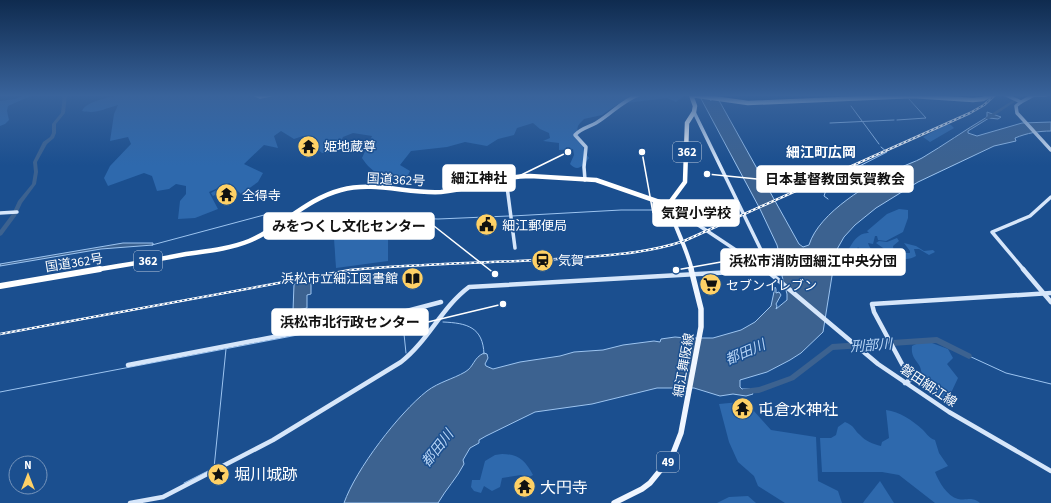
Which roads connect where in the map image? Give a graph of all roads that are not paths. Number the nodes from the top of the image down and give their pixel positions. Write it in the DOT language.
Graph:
graph roads {
  1 [pos="602,118"];
  2 [pos="690,118"];
  3 [pos="697,118"];
  4 [pos="1021,118"];
  5 [pos="1051,150"];
  6 [pos="506,179"];
  7 [pos="585,180"];
  8 [pos="1051,197"];
  9 [pos="668,205"];
  10 [pos="14,212"];
  11 [pos="0,213"];
  12 [pos="515,248"];
  13 [pos="756,263"];
  14 [pos="765,269"];
  15 [pos="692,274"];
  16 [pos="0,286"];
  17 [pos="1051,293"];
  18 [pos="1044,294"];
  19 [pos="441,302"];
  20 [pos="1051,302"];
  21 [pos="128,365"];
  22 [pos="905,383"];
  23 [pos="1051,471"];
  24 [pos="130,503"];
  25 [pos="614,503"];
  1 -- 7 [label="street"];
  2 -- 9 [label="highway, 362"];
  3 -- 14 [label="street"];
  4 -- 5 [label="street"];
  6 -- 7 [label="highway, 国道362号 / 362"];
  6 -- 12 [label="street"];
  6 -- 16 [label="highway, 国道362号 / 362"];
  7 -- 9 [label="highway, 国道362号 / 362"];
  8 -- 18 [label="street"];
  9 -- 13 [label="street, 磐田細江線"];
  9 -- 15 [label="main road, 細江舞阪線 / 49"];
  10 -- 11 [label="street"];
  13 -- 14 [label="street, 磐田細江線"];
  13 -- 15 [label="street"];
  14 -- 22 [label="street, 磐田細江線"];
  15 -- 24 [label="street"];
  15 -- 25 [label="main road, 細江舞阪線 / 49"];
  17 -- 18 [label="street"];
  18 -- 20 [label="street"];
  18 -- 22 [label="street"];
  19 -- 21 [label="street"];
  22 -- 23 [label="street, 磐田細江線"];
}
